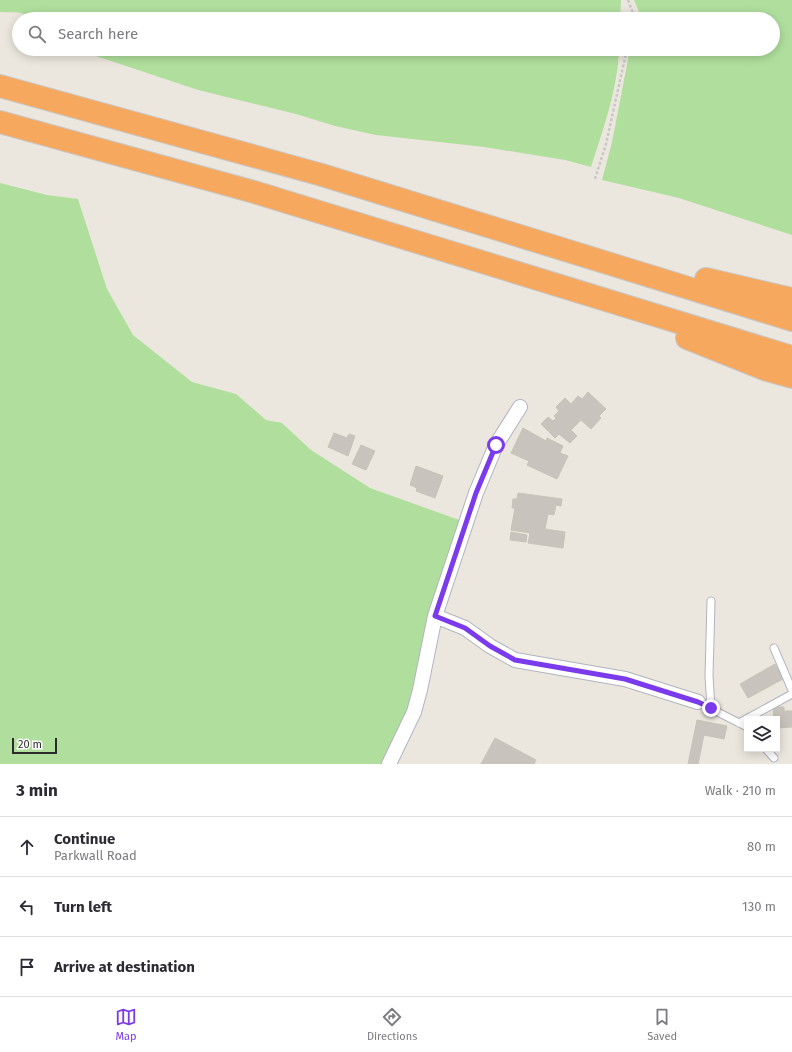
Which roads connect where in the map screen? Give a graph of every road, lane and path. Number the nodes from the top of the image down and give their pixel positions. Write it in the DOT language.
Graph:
graph roads {
  1 [pos="628,0"];
  2 [pos="633,12"];
  3 [pos="625,56"];
  4 [pos="0,86"];
  5 [pos="0,122"];
  6 [pos="595,179"];
  7 [pos="532,239"];
  8 [pos="520,273"];
  9 [pos="792,299"];
  10 [pos="792,320"];
  11 [pos="792,357"];
  12 [pos="792,377"];
  13 [pos="520,407"];
  14 [pos="712,602"];
  15 [pos="435,616"];
  16 [pos="774,648"];
  17 [pos="792,690"];
  18 [pos="792,694"];
  19 [pos="698,702"];
  20 [pos="711,708"];
  21 [pos="739,723"];
  22 [pos="744,726"];
  23 [pos="769,752"];
  24 [pos="774,758"];
  25 [pos="389,764"];
  1 -- 2 [label="path"];
  3 -- 6 [label="path"];
  4 -- 7 [label="highway"];
  5 -- 8 [label="highway"];
  7 -- 9 [label="highway"];
  7 -- 10 [label="highway"];
  8 -- 11 [label="highway"];
  8 -- 12 [label="highway"];
  13 -- 15 [label="street"];
  14 -- 20 [label="lane"];
  15 -- 19 [label="street"];
  15 -- 25 [label="street"];
  16 -- 17 [label="lane"];
  18 -- 21 [label="lane"];
  19 -- 20 [label="lane"];
  20 -- 21 [label="lane"];
  21 -- 22 [label="lane"];
  23 -- 24 [label="lane"];
}
